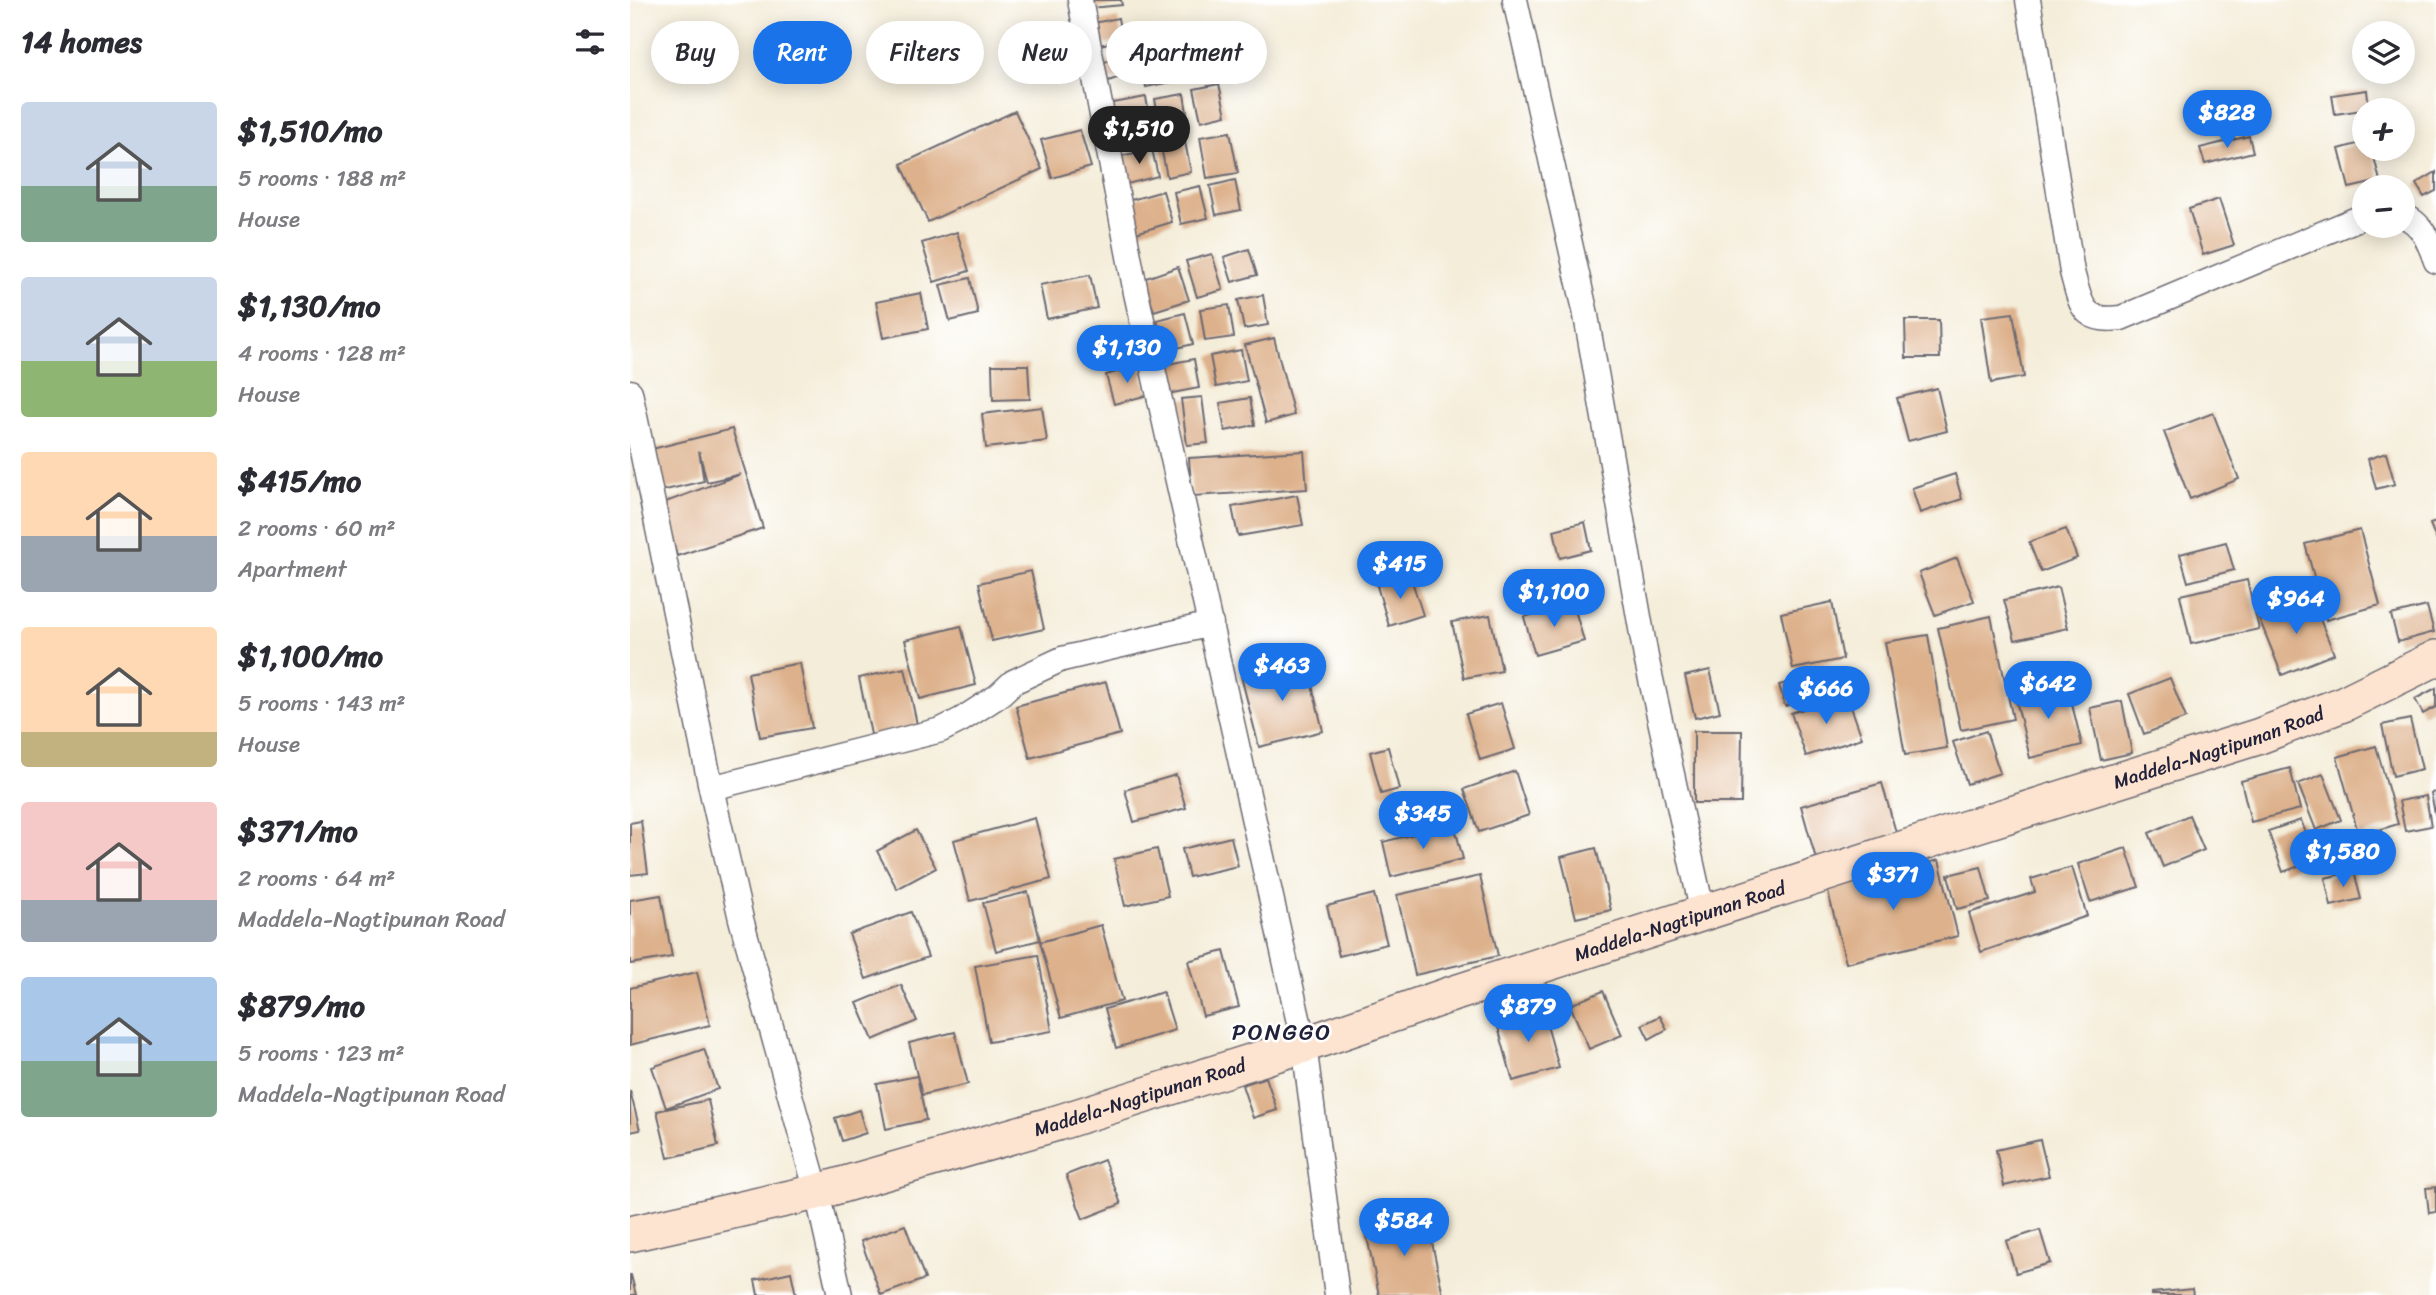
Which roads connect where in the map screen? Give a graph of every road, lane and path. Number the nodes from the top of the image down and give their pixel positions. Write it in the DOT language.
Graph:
graph roads {
  1 [pos="1080,0"];
  2 [pos="1515,0"];
  3 [pos="2028,0"];
  4 [pos="2352,221"];
  5 [pos="2415,223"];
  6 [pos="2436,261"];
  7 [pos="630,392"];
  8 [pos="1210,624"];
  9 [pos="2436,658"];
  10 [pos="710,788"];
  11 [pos="1703,914"];
  12 [pos="1304,1045"];
  13 [pos="817,1192"];
  14 [pos="630,1234"];
  15 [pos="840,1295"];
  16 [pos="1336,1295"];
  1 -- 8 [label="street"];
  2 -- 11 [label="street"];
  3 -- 4 [label="street"];
  5 -- 6 [label="street"];
  7 -- 10 [label="street"];
  8 -- 10 [label="street"];
  8 -- 12 [label="street"];
  9 -- 11 [label="main road, Maddela-Nagtipunan Road"];
  10 -- 13 [label="street"];
  11 -- 12 [label="main road, Maddela-Nagtipunan Road"];
  12 -- 13 [label="main road, Maddela-Nagtipunan Road"];
  12 -- 16 [label="street"];
  13 -- 14 [label="main road, Maddela-Nagtipunan Road"];
  13 -- 15 [label="street"];
}
